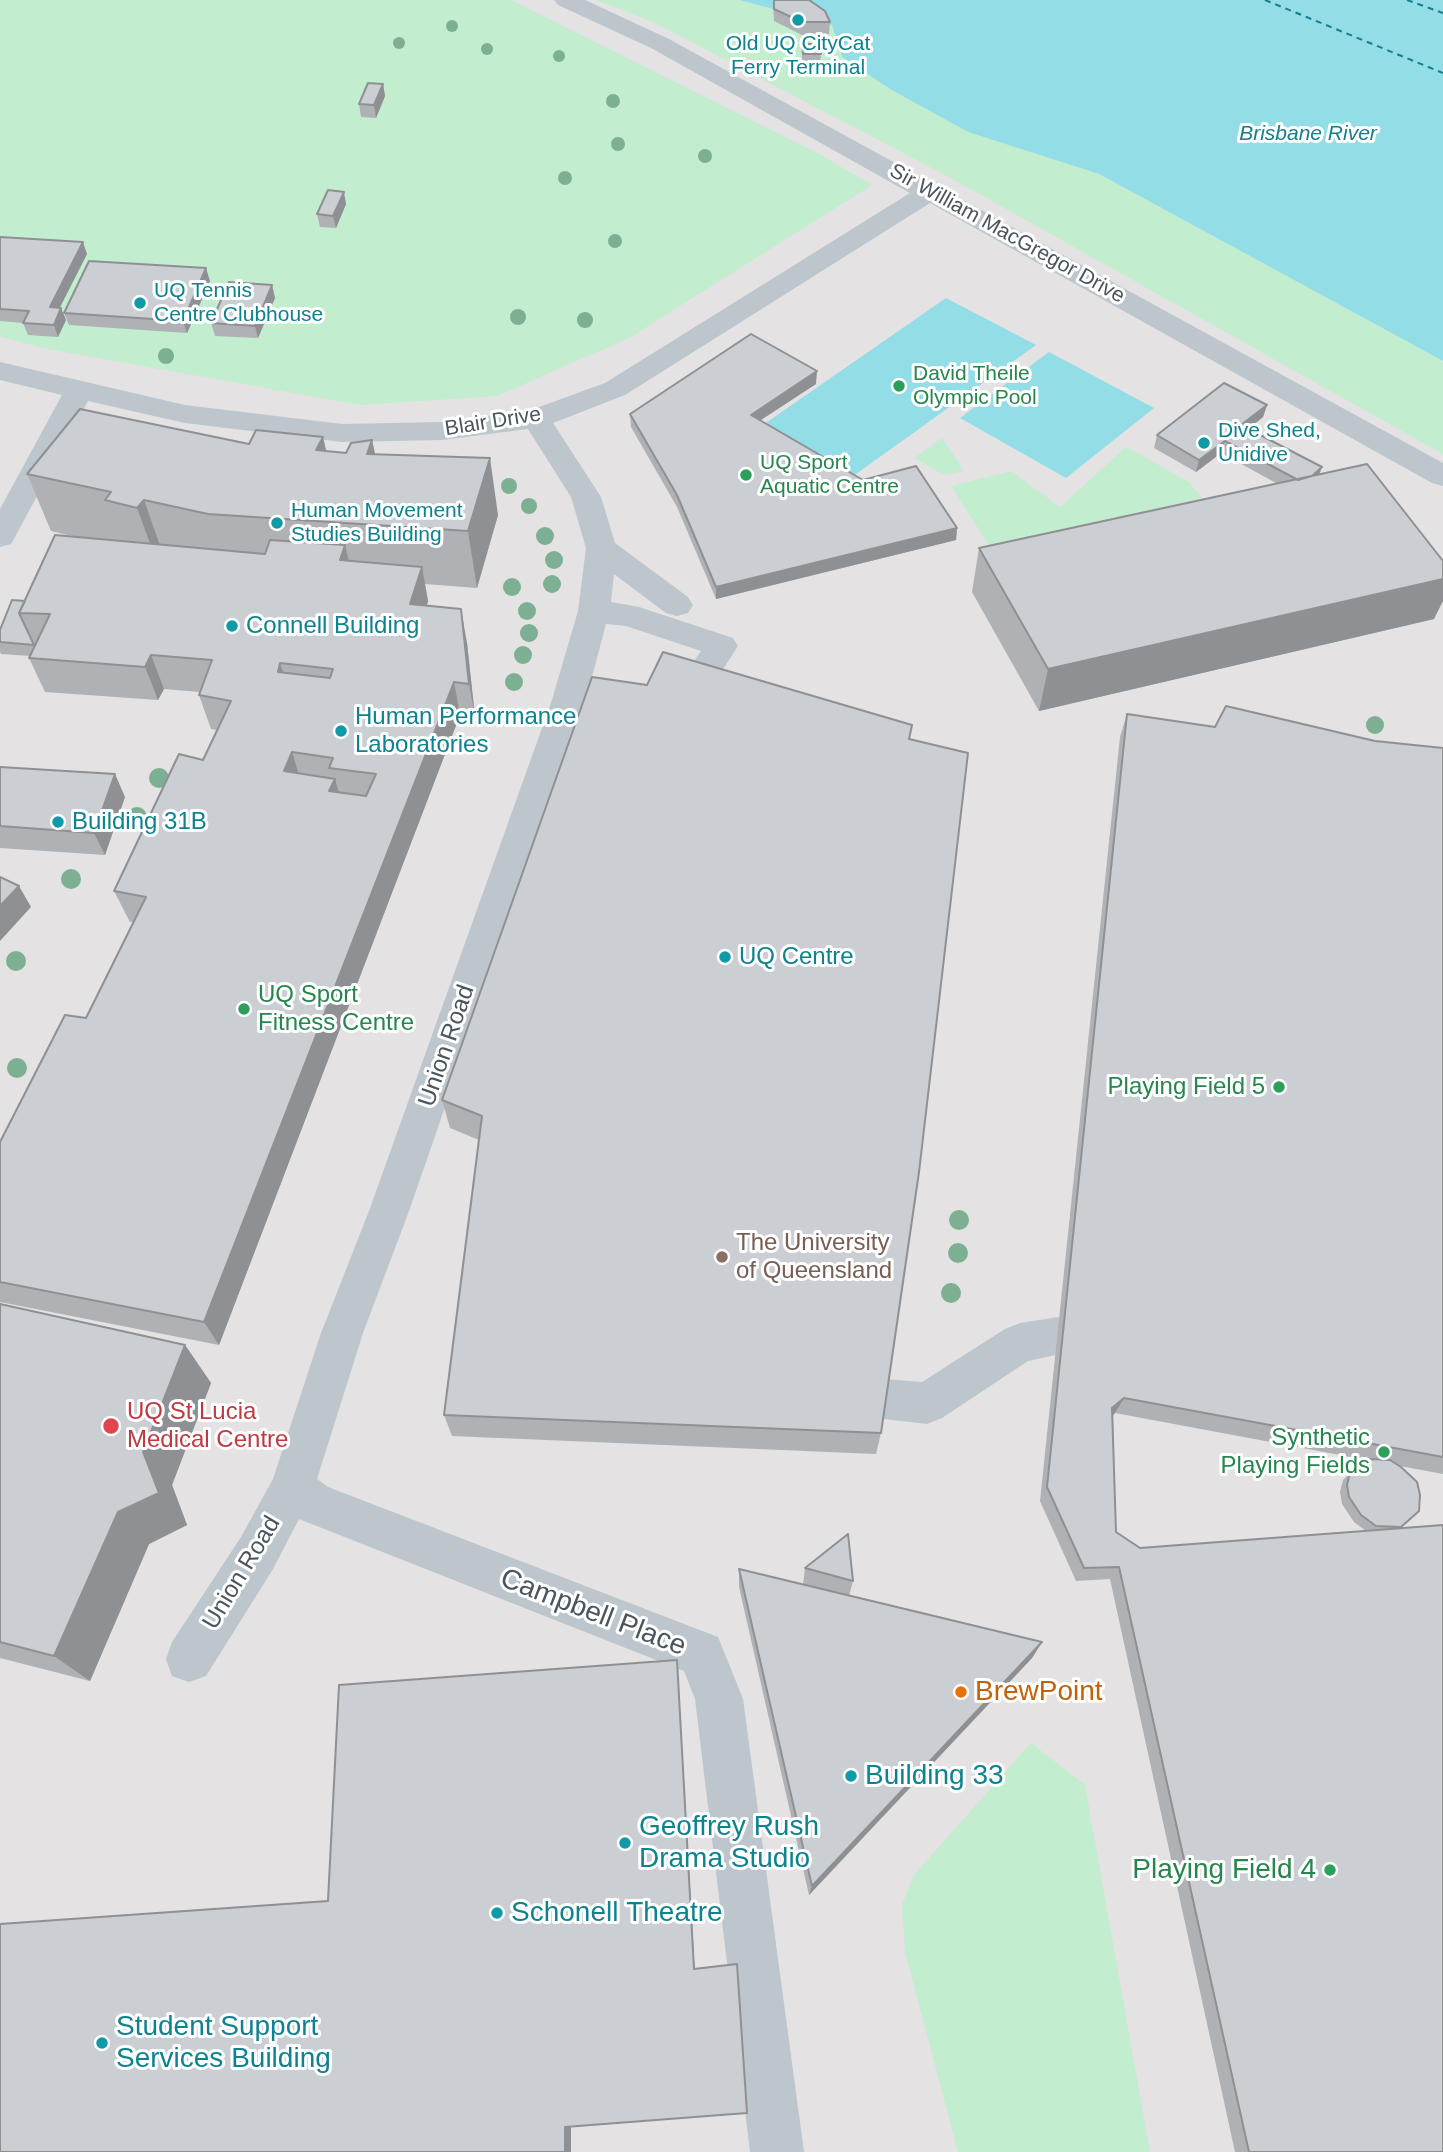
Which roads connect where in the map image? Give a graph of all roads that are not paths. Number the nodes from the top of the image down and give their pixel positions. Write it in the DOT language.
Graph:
graph roads {
  1 [pos="566,0"];
  2 [pos="931,191"];
  3 [pos="0,371"];
  4 [pos="78,391"];
  5 [pos="536,419"];
  6 [pos="1443,476"];
  7 [pos="0,537"];
  8 [pos="601,548"];
  9 [pos="677,606"];
  10 [pos="594,611"];
  11 [pos="690,693"];
  12 [pos="1059,1337"];
  13 [pos="884,1399"];
  14 [pos="292,1488"];
  15 [pos="189,1659"];
  16 [pos="777,2152"];
  1 -- 2 [label="street, Sir William MacGregor Drive"];
  2 -- 5 [label="street, Blair Drive"];
  2 -- 6 [label="street, Sir William MacGregor Drive"];
  3 -- 4 [label="street, Blair Drive"];
  4 -- 5 [label="street, Blair Drive"];
  4 -- 7 [label="street"];
  5 -- 8 [label="street, Union Road"];
  8 -- 9 [label="street"];
  8 -- 10 [label="street, Union Road"];
  10 -- 11 [label="street"];
  10 -- 14 [label="street, Union Road"];
  12 -- 13 [label="street"];
  14 -- 15 [label="street, Union Road"];
  14 -- 16 [label="street, Campbell Place"];
}
